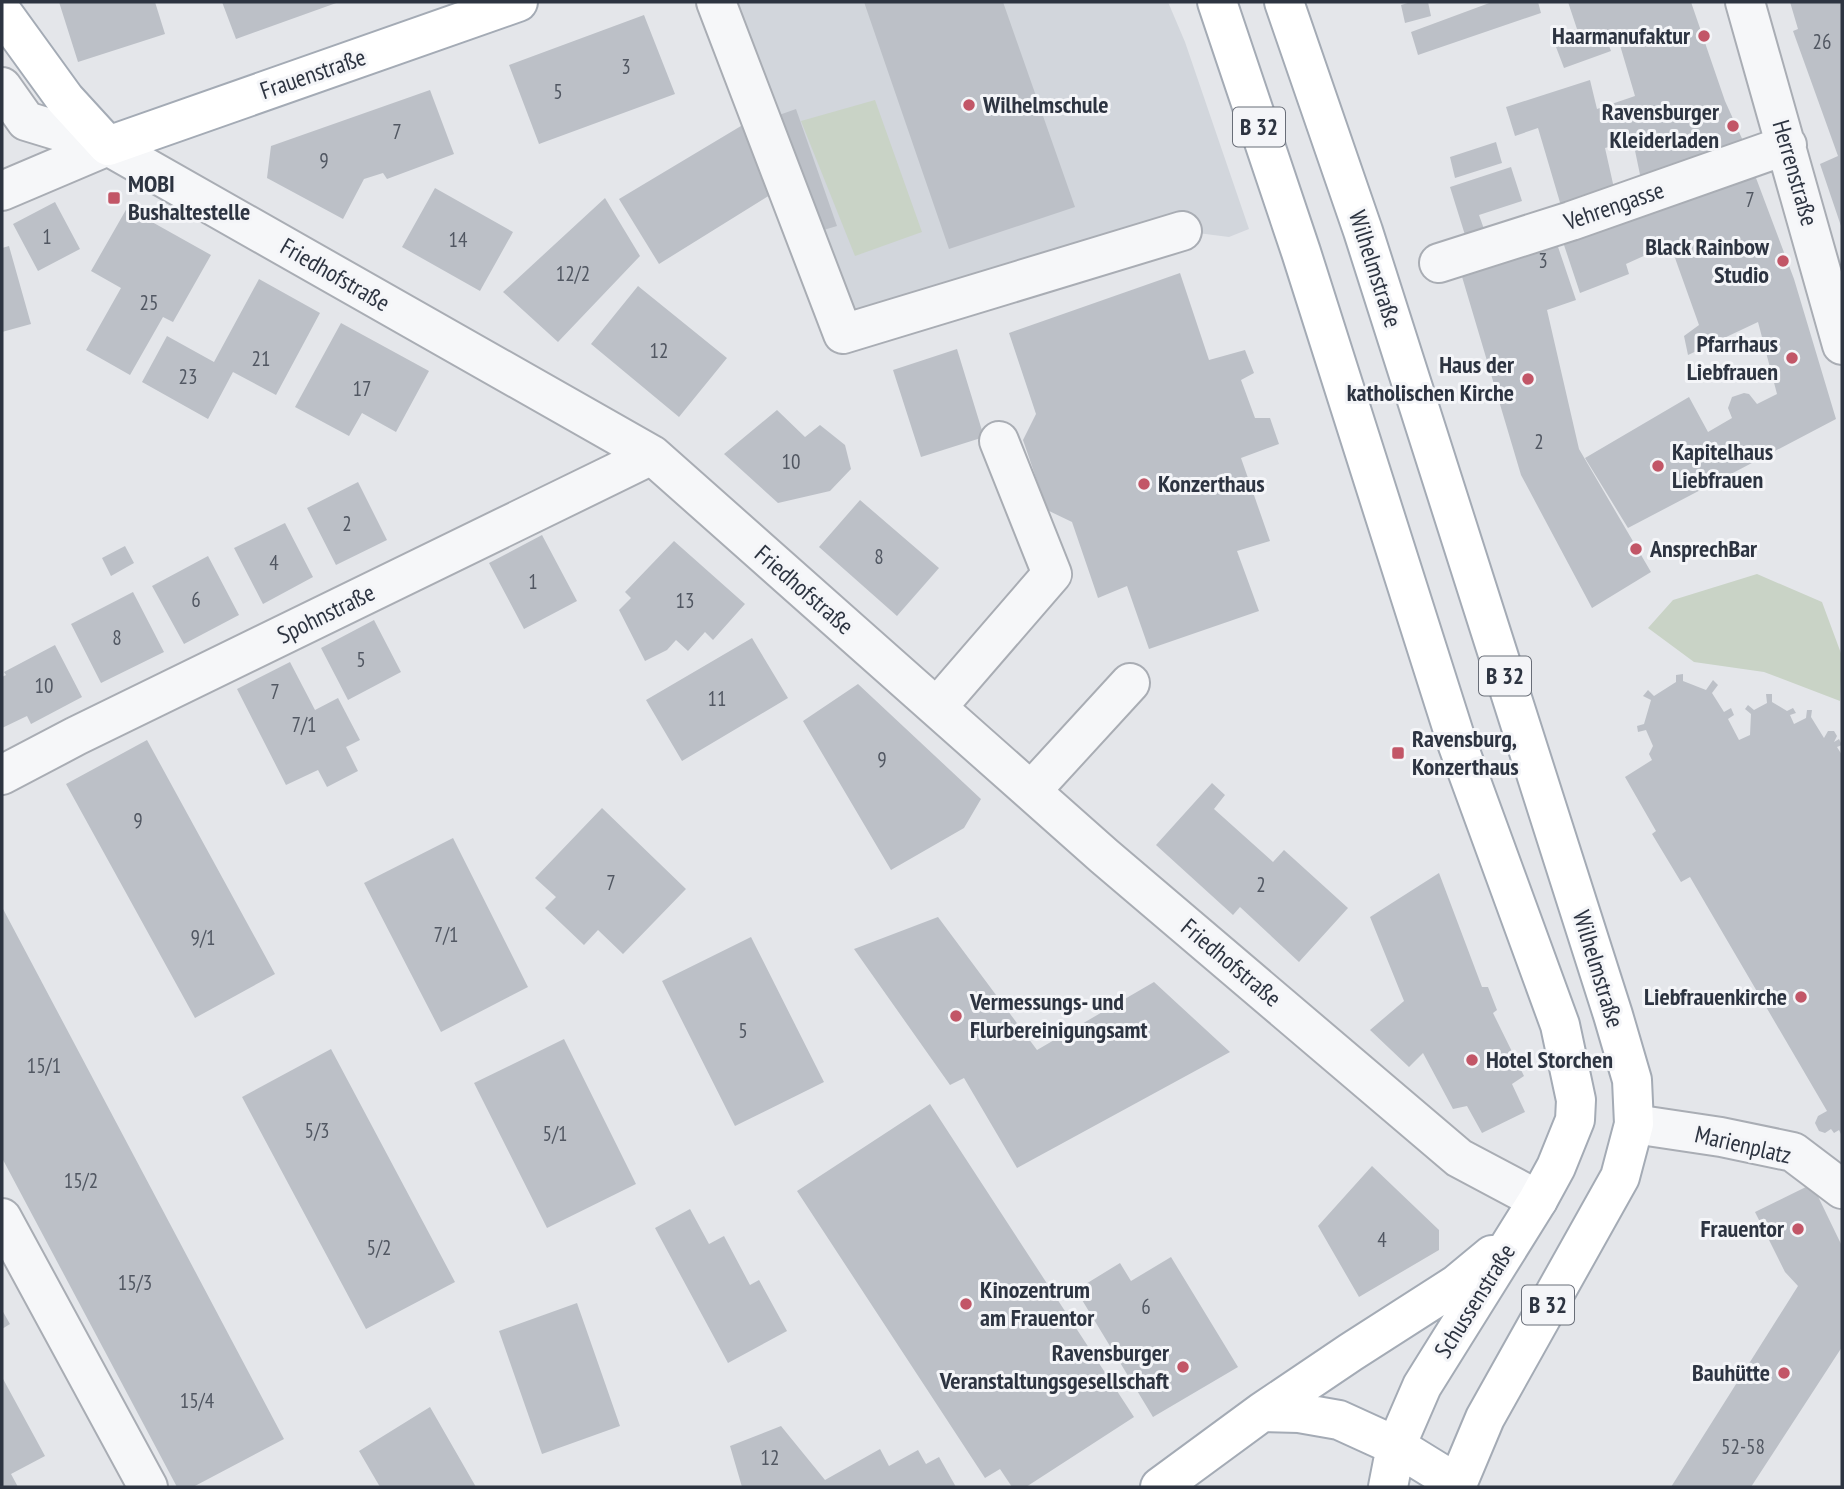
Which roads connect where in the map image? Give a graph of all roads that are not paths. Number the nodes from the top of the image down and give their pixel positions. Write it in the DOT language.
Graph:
graph roads {
  1 [pos="518,2"];
  2 [pos="716,2"];
  3 [pos="1217,2"];
  4 [pos="1284,2"];
  5 [pos="1745,2"];
  6 [pos="2,12"];
  7 [pos="2,87"];
  8 [pos="1787,145"];
  9 [pos="108,146"];
  10 [pos="2,191"];
  11 [pos="1182,230"];
  12 [pos="1440,263"];
  13 [pos="1842,345"];
  14 [pos="999,441"];
  15 [pos="652,456"];
  16 [pos="1130,683"];
  17 [pos="937,707"];
  18 [pos="2,775"];
  19 [pos="1031,791"];
  20 [pos="1575,1120"];
  21 [pos="1634,1124"];
  22 [pos="1842,1189"];
  23 [pos="1538,1200"];
  24 [pos="2,1218"];
  25 [pos="1517,1233"];
  26 [pos="1262,1412"];
  27 [pos="1396,1446"];
  28 [pos="1450,1486"];
  29 [pos="148,1487"];
  30 [pos="1160,1487"];
  31 [pos="1388,1487"];
  1 -- 9 [label="main road, Frauenstraße"];
  2 -- 11 [label="street"];
  3 -- 20 [label="main road, B 32"];
  4 -- 21 [label="main road, Wilhelmstraße / B 32"];
  5 -- 8 [label="street, Herrenstraße"];
  6 -- 9 [label="main road"];
  7 -- 9 [label="street, Friedhofstraße"];
  8 -- 12 [label="street, Vehrengasse"];
  8 -- 13 [label="street, Herrenstraße"];
  9 -- 10 [label="street"];
  9 -- 15 [label="street, Friedhofstraße"];
  14 -- 17 [label="street"];
  15 -- 17 [label="street, Friedhofstraße"];
  15 -- 18 [label="street, Spohnstraße"];
  16 -- 19 [label="street"];
  17 -- 19 [label="street, Friedhofstraße"];
  19 -- 23 [label="street, Friedhofstraße"];
  20 -- 21 [label="main road"];
  20 -- 23 [label="main road, Schussenstraße / B 32"];
  21 -- 22 [label="street, Marienplatz"];
  21 -- 28 [label="main road, B 32"];
  23 -- 25 [label="main road, Schussenstraße / B 32"];
  24 -- 29 [label="street"];
  25 -- 26 [label="main road"];
  25 -- 27 [label="main road, Schussenstraße / B 32"];
  26 -- 27 [label="main road"];
  26 -- 30 [label="main road"];
  27 -- 28 [label="main road"];
  27 -- 31 [label="main road, Schussenstraße / B 32"];
}
